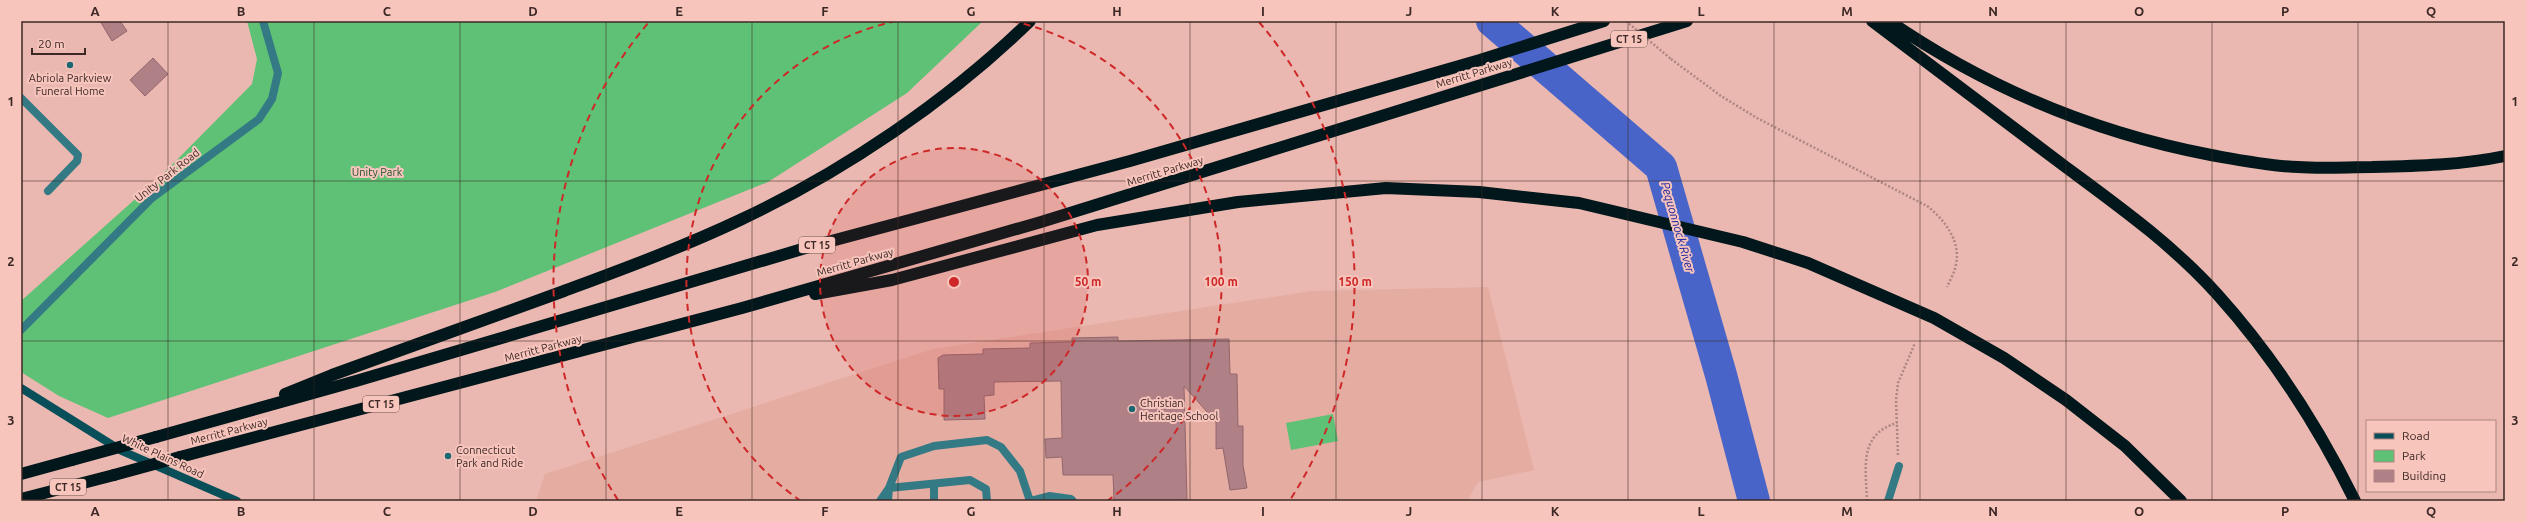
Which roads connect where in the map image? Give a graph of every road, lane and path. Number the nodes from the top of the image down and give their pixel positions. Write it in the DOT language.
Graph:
graph roads {
  1 [pos="263,21"];
  2 [pos="1030,21"];
  3 [pos="1604,21"];
  4 [pos="1626,21"];
  5 [pos="1687,21"];
  6 [pos="1872,21"];
  7 [pos="1889,21"];
  8 [pos="21,98"];
  9 [pos="2505,156"];
  10 [pos="48,191"];
  11 [pos="1947,287"];
  12 [pos="742,308"];
  13 [pos="21,330"];
  14 [pos="1915,343"];
  15 [pos="21,388"];
  16 [pos="236,415"];
  17 [pos="1897,423"];
  18 [pos="1899,466"];
  19 [pos="21,474"];
  20 [pos="934,484"];
  21 [pos="889,488"];
  22 [pos="21,499"];
  23 [pos="237,501"];
  24 [pos="880,501"];
  25 [pos="888,501"];
  26 [pos="934,501"];
  27 [pos="987,501"];
  28 [pos="1030,501"];
  29 [pos="1073,501"];
  30 [pos="1867,501"];
  31 [pos="1888,501"];
  32 [pos="2181,501"];
  33 [pos="2355,501"];
  1 -- 13 [label="street, Unity Park Road"];
  2 -- 16 [label="highway"];
  3 -- 16 [label="highway, Merritt Parkway / CT 15"];
  4 -- 11 [label="path, bridge"];
  5 -- 12 [label="highway, Merritt Parkway / CT 15"];
  6 -- 33 [label="highway"];
  7 -- 9 [label="highway"];
  8 -- 10 [label="street"];
  12 -- 22 [label="highway, Merritt Parkway / CT 15, bridge"];
  12 -- 32 [label="highway"];
  14 -- 17 [label="path"];
  15 -- 23 [label="main road, White Plains Road"];
  16 -- 19 [label="highway, Merritt Parkway / CT 15, bridge"];
  17 -- 18 [label="path"];
  17 -- 30 [label="path"];
  18 -- 31 [label="street"];
  20 -- 21 [label="street"];
  20 -- 26 [label="street"];
  20 -- 27 [label="street"];
  21 -- 24 [label="street"];
  21 -- 25 [label="street"];
  21 -- 28 [label="street"];
  28 -- 29 [label="street"];
}
